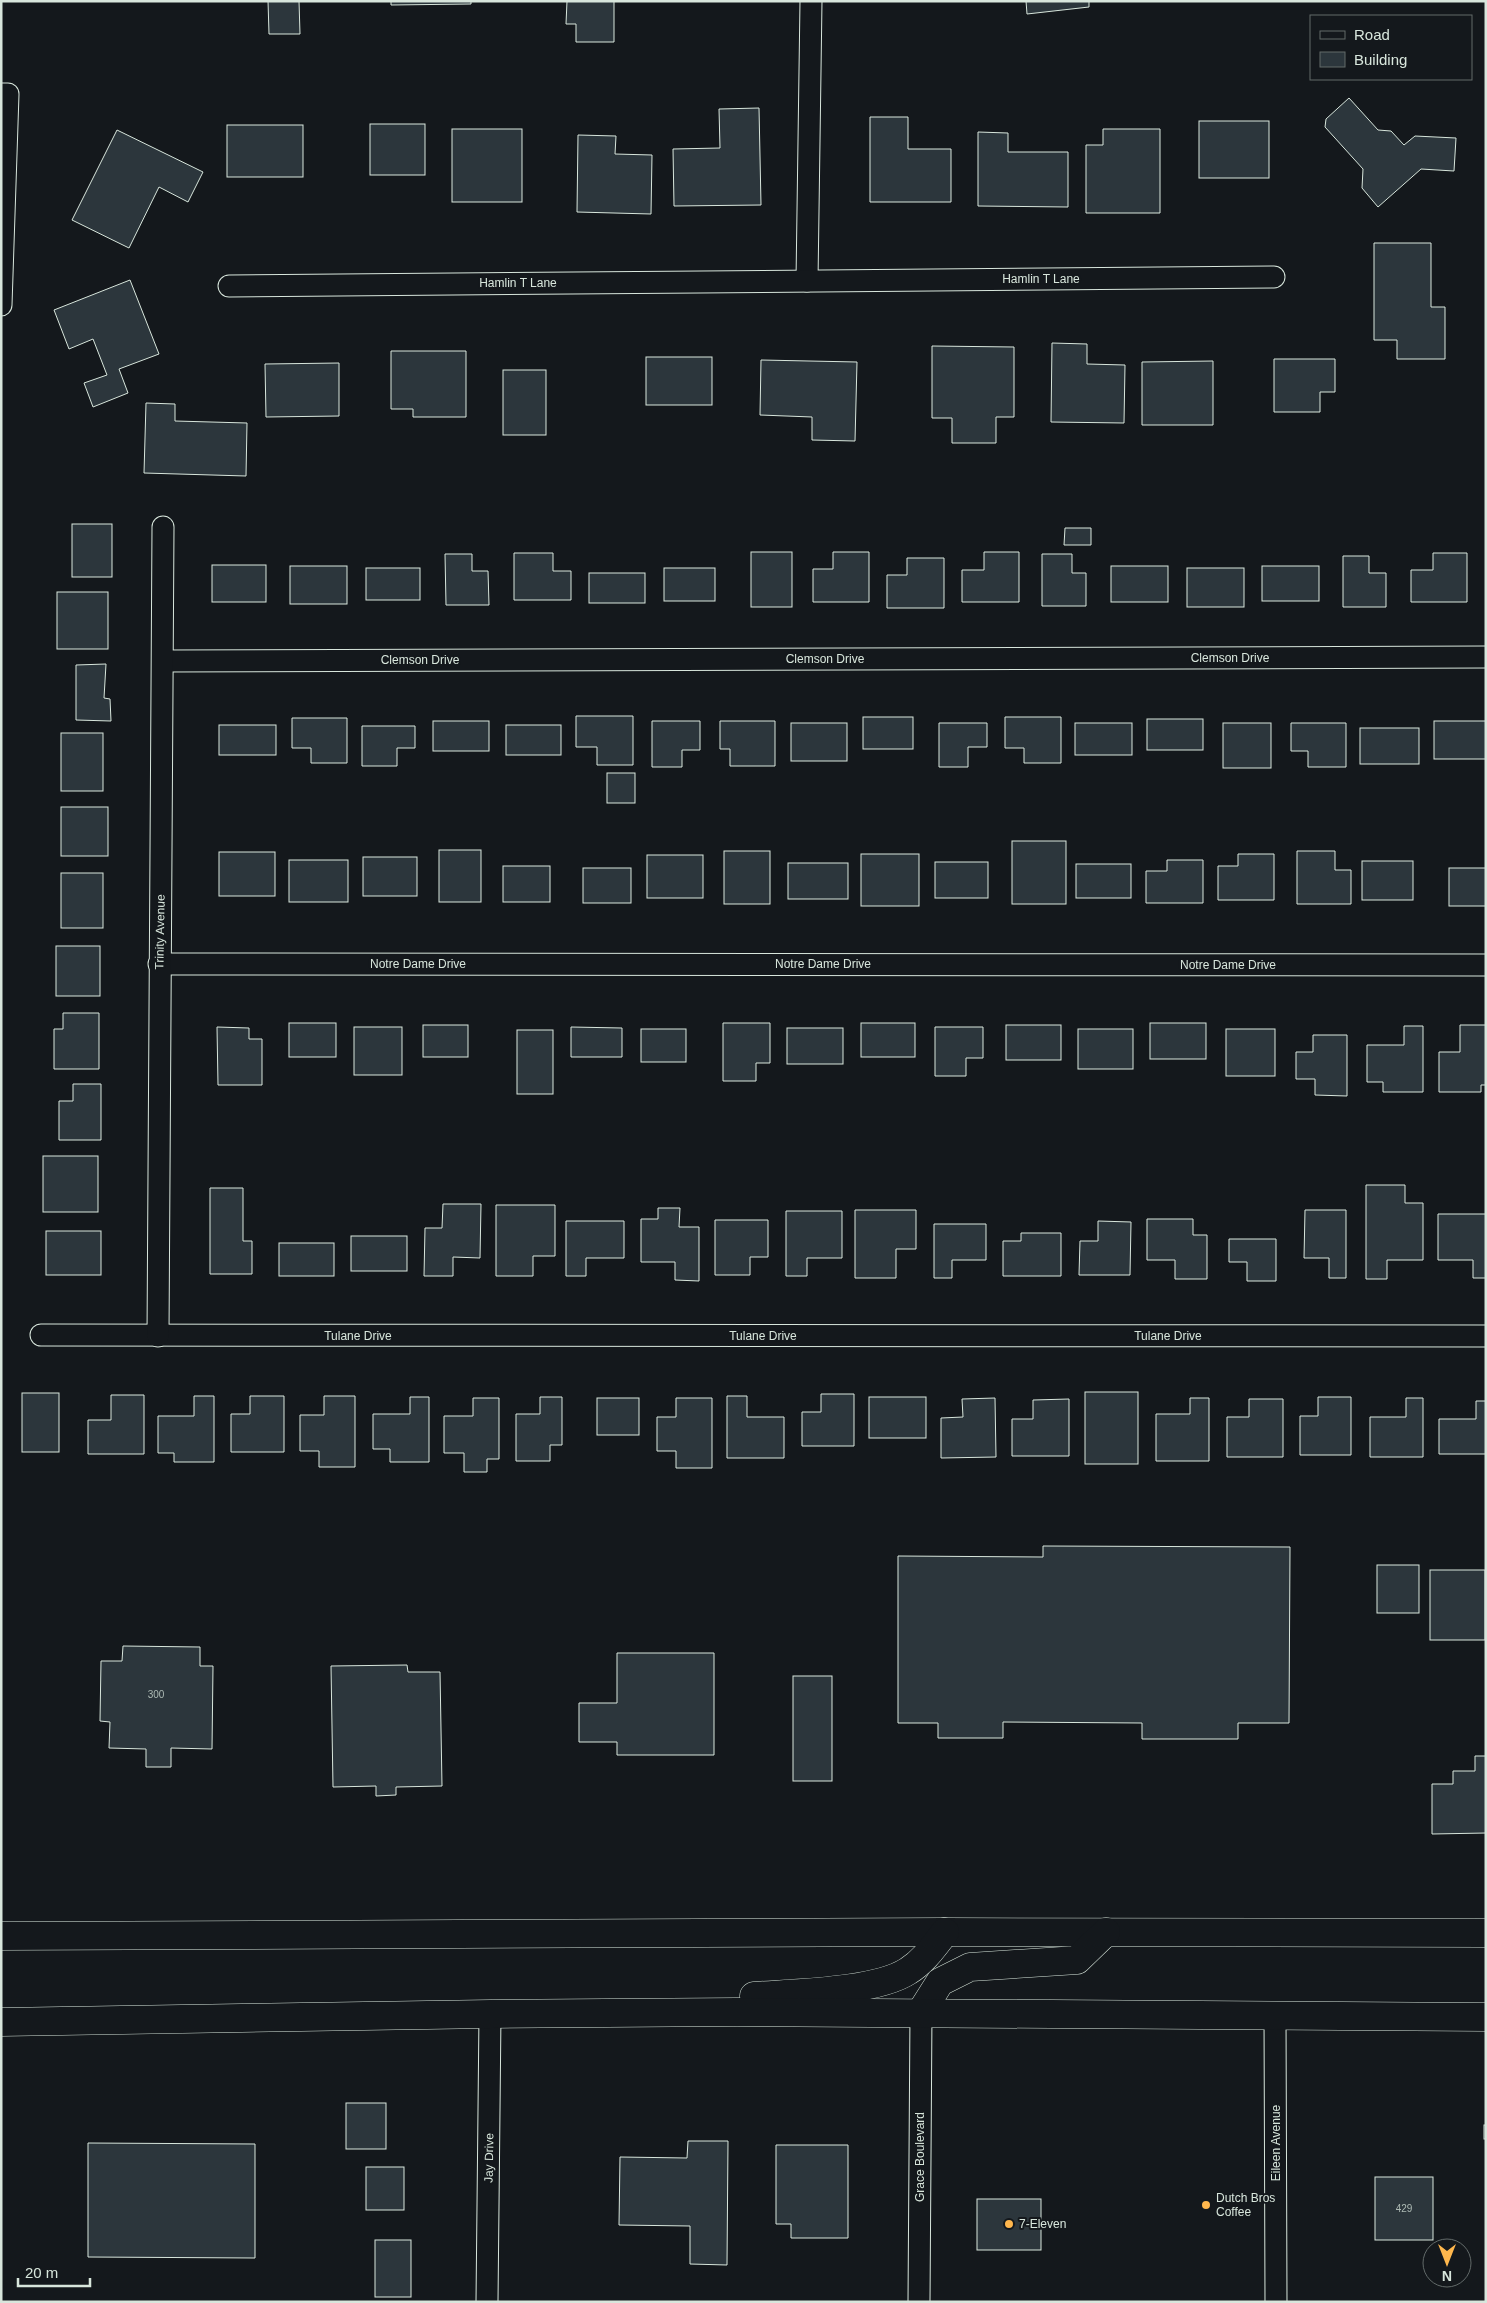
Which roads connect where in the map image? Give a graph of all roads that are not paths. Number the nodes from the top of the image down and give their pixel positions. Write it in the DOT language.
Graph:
graph roads {
  1 [pos="811,1"];
  2 [pos="1,94"];
  3 [pos="1274,277"];
  4 [pos="807,281"];
  5 [pos="229,286"];
  6 [pos="1,305"];
  7 [pos="163,527"];
  8 [pos="1486,657"];
  9 [pos="163,661"];
  10 [pos="160,964"];
  11 [pos="1486,965"];
  12 [pos="41,1335"];
  13 [pos="158,1336"];
  14 [pos="1486,1336"];
  15 [pos="945,1932"];
  16 [pos="1106,1932"];
  17 [pos="1486,1933"];
  18 [pos="1,1936"];
  19 [pos="644,2012"];
  20 [pos="921,2012"];
  21 [pos="490,2014"];
  22 [pos="1275,2015"];
  23 [pos="1486,2017"];
  24 [pos="1,2022"];
  25 [pos="487,2302"];
  26 [pos="919,2302"];
  27 [pos="1276,2302"];
  1 -- 4 [label="street"];
  2 -- 6 [label="street"];
  3 -- 4 [label="street, Hamlin T Lane"];
  4 -- 5 [label="street, Hamlin T Lane"];
  7 -- 9 [label="street, Trinity Avenue"];
  8 -- 9 [label="street, Clemson Drive"];
  9 -- 10 [label="street, Trinity Avenue"];
  10 -- 11 [label="street, Notre Dame Drive"];
  10 -- 13 [label="street, Trinity Avenue"];
  12 -- 13 [label="street, Tulane Drive"];
  13 -- 14 [label="street, Tulane Drive"];
  15 -- 16 [label="main road"];
  15 -- 18 [label="main road"];
  15 -- 19 [label="main road"];
  16 -- 17 [label="main road"];
  16 -- 20 [label="main road"];
  19 -- 20 [label="main road"];
  19 -- 21 [label="main road"];
  20 -- 22 [label="main road"];
  20 -- 26 [label="street, Grace Boulevard"];
  21 -- 24 [label="main road"];
  21 -- 25 [label="street, Jay Drive"];
  22 -- 23 [label="main road"];
  22 -- 27 [label="street, Eileen Avenue"];
}
